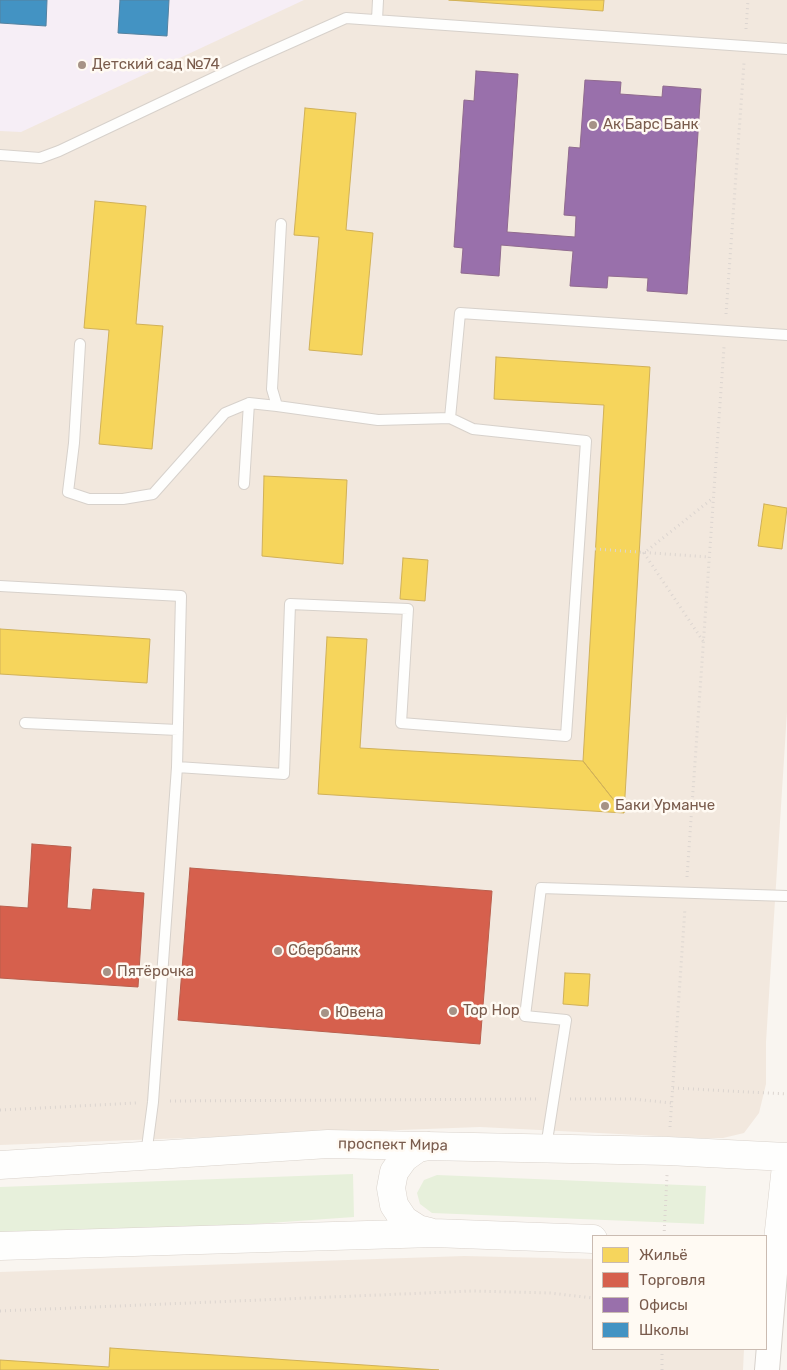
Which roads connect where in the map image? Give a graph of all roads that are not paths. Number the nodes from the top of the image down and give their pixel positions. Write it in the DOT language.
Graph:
graph roads {
  1 [pos="378,0"];
  2 [pos="377,20"];
  3 [pos="787,49"];
  4 [pos="0,155"];
  5 [pos="281,224"];
  6 [pos="787,335"];
  7 [pos="80,344"];
  8 [pos="249,403"];
  9 [pos="277,406"];
  10 [pos="450,418"];
  11 [pos="244,484"];
  12 [pos="0,586"];
  13 [pos="25,724"];
  14 [pos="178,730"];
  15 [pos="177,767"];
  16 [pos="787,896"];
  17 [pos="435,1145"];
  18 [pos="546,1148"];
  19 [pos="787,1151"];
  20 [pos="146,1156"];
  21 [pos="787,1157"];
  22 [pos="0,1165"];
  23 [pos="434,1233"];
  24 [pos="592,1239"];
  25 [pos="0,1246"];
  26 [pos="777,1249"];
  27 [pos="767,1370"];
  1 -- 2 [label="lane"];
  2 -- 3 [label="lane"];
  2 -- 4 [label="lane"];
  5 -- 9 [label="lane"];
  6 -- 10 [label="lane"];
  7 -- 8 [label="lane"];
  8 -- 9 [label="lane"];
  8 -- 11 [label="lane"];
  9 -- 10 [label="lane"];
  10 -- 15 [label="lane"];
  12 -- 14 [label="lane"];
  13 -- 14 [label="lane"];
  14 -- 15 [label="lane"];
  15 -- 20 [label="lane"];
  16 -- 18 [label="lane"];
  17 -- 18 [label="main road, проспект Мира"];
  17 -- 20 [label="main road, проспект Мира"];
  17 -- 23 [label="main road"];
  18 -- 21 [label="main road, проспект Мира"];
  19 -- 21 [label="street"];
  20 -- 22 [label="main road, проспект Мира"];
  21 -- 26 [label="main road"];
  23 -- 24 [label="main road"];
  23 -- 25 [label="main road"];
  26 -- 27 [label="street"];
}
